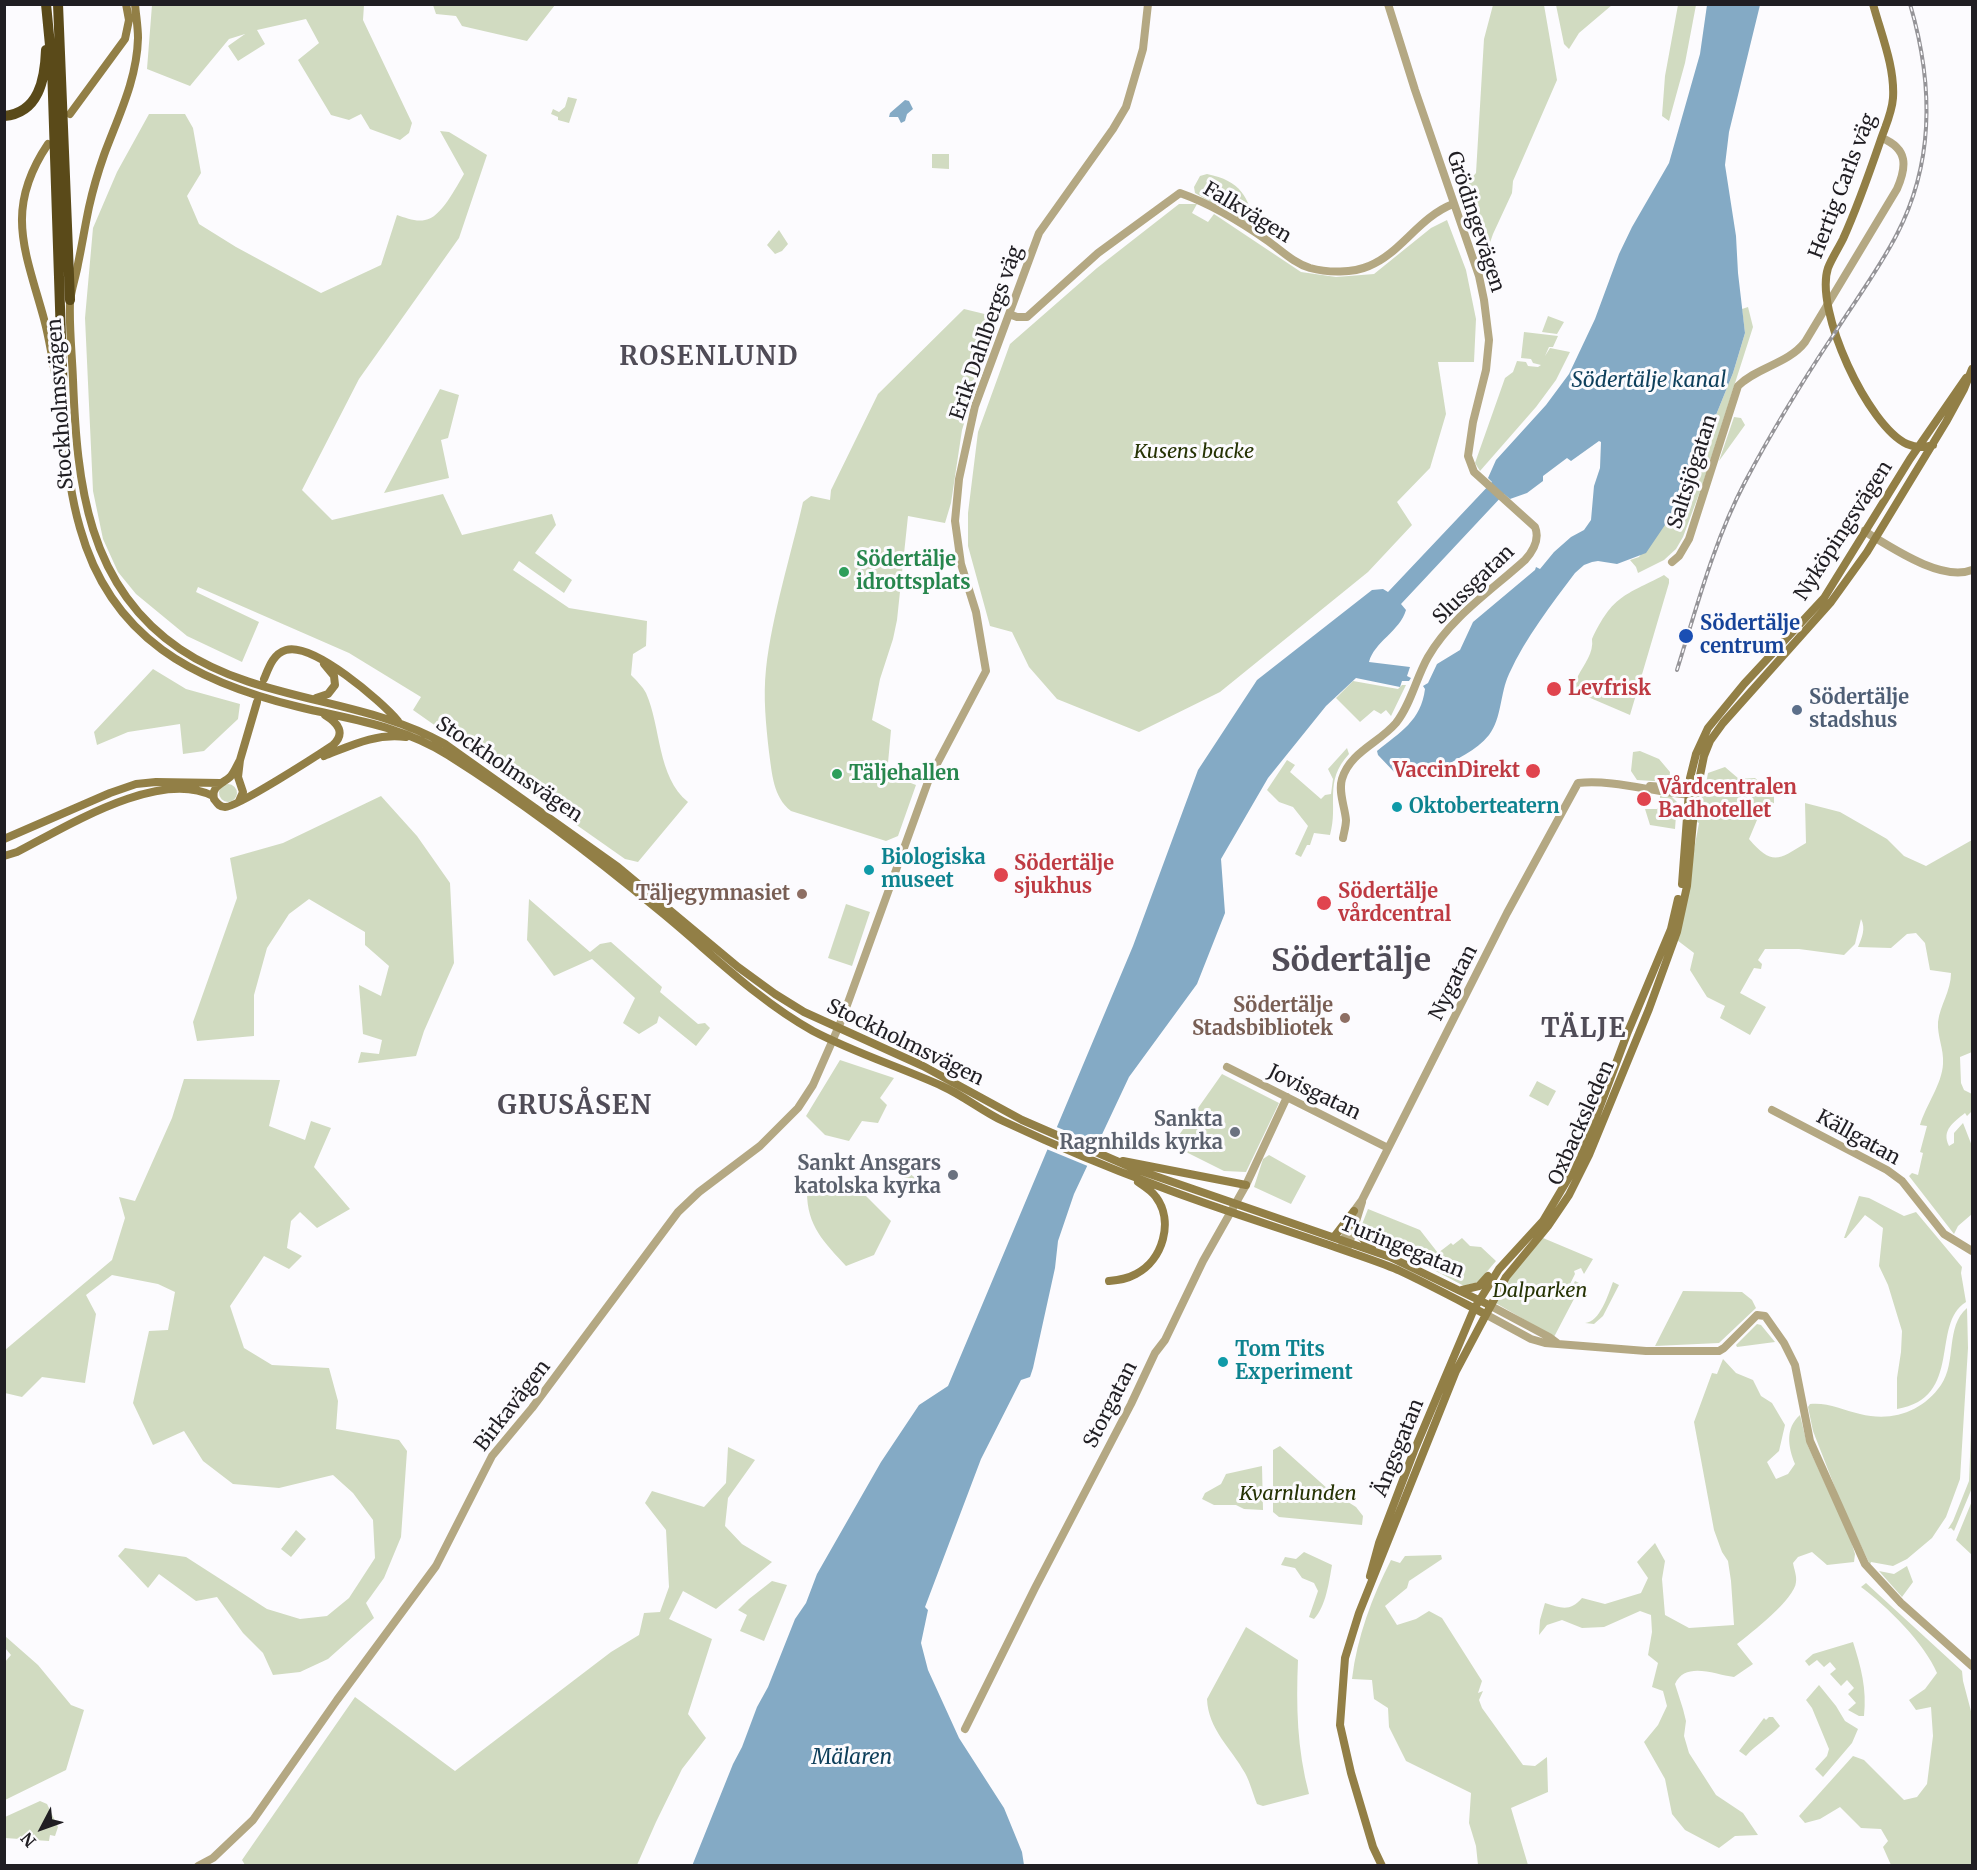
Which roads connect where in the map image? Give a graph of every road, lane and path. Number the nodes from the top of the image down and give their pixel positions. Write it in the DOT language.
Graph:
graph roads {
  1 [pos="126,4"];
  2 [pos="135,4"];
  3 [pos="1148,4"];
  4 [pos="1388,4"];
  5 [pos="1873,4"];
  6 [pos="44,6"];
  7 [pos="59,8"];
  8 [pos="70,114"];
  9 [pos="4,116"];
  10 [pos="1882,138"];
  11 [pos="48,144"];
  12 [pos="1454,204"];
  13 [pos="70,300"];
  14 [pos="1009,314"];
  15 [pos="1972,370"];
  16 [pos="1872,409"];
  17 [pos="64,428"];
  18 [pos="1902,441"];
  19 [pos="1933,445"];
  20 [pos="1917,447"];
  21 [pos="1910,459"];
  22 [pos="1919,468"];
  23 [pos="1504,499"];
  24 [pos="1864,531"];
  25 [pos="1876,538"];
  26 [pos="1672,562"];
  27 [pos="1972,570"];
  28 [pos="317,657"];
  29 [pos="264,679"];
  30 [pos="312,699"];
  31 [pos="257,702"];
  32 [pos="319,712"];
  33 [pos="398,722"];
  34 [pos="417,738"];
  35 [pos="240,760"];
  36 [pos="304,763"];
  37 [pos="229,779"];
  38 [pos="220,783"];
  39 [pos="241,784"];
  40 [pos="267,786"];
  41 [pos="1692,792"];
  42 [pos="213,796"];
  43 [pos="239,801"];
  44 [pos="1343,838"];
  45 [pos="4,839"];
  46 [pos="4,856"];
  47 [pos="838,1028"];
  48 [pos="833,1041"];
  49 [pos="1227,1067"];
  50 [pos="1287,1097"];
  51 [pos="1772,1110"];
  52 [pos="1020,1124"];
  53 [pos="1388,1148"];
  54 [pos="1130,1168"];
  55 [pos="1246,1185"];
  56 [pos="1198,1196"];
  57 [pos="1362,1200"];
  58 [pos="1354,1211"];
  59 [pos="1355,1226"];
  60 [pos="1333,1237"];
  61 [pos="1345,1246"];
  62 [pos="1972,1251"];
  63 [pos="1377,1252"];
  64 [pos="1506,1261"];
  65 [pos="1109,1281"];
  66 [pos="1462,1290"];
  67 [pos="1479,1299"];
  68 [pos="1490,1305"];
  69 [pos="1474,1309"];
  70 [pos="1485,1314"];
  71 [pos="1557,1343"];
  72 [pos="1359,1613"];
  73 [pos="1972,1666"];
  74 [pos="965,1729"];
  75 [pos="198,1866"];
  76 [pos="1382,1866"];
  1 -- 8 [label="main road"];
  2 -- 13 [label="main road, Stockholmsvägen"];
  3 -- 14 [label="street, Erik Dahlbergs väg"];
  4 -- 12 [label="street, Grödingevägen"];
  5 -- 10 [label="main road, Hertig Carls väg"];
  6 -- 9 [label="highway"];
  6 -- 17 [label="highway"];
  7 -- 13 [label="highway"];
  10 -- 16 [label="main road, Hertig Carls väg"];
  10 -- 26 [label="street, Saltsjögatan"];
  11 -- 17 [label="main road, Stockholmsvägen"];
  12 -- 14 [label="street, Falkvägen"];
  12 -- 23 [label="street, Grödingevägen"];
  13 -- 30 [label="main road, Stockholmsvägen"];
  14 -- 47 [label="street, Erik Dahlbergs väg"];
  15 -- 19 [label="main road, Nyköpingsvägen"];
  15 -- 20 [label="main road, Nyköpingsvägen"];
  16 -- 18 [label="main road, Hertig Carls väg"];
  16 -- 20 [label="main road, Hertig Carls väg"];
  17 -- 32 [label="main road, Stockholmsvägen"];
  18 -- 20 [label="main road, Hertig Carls väg"];
  18 -- 21 [label="main road, Hertig Carls väg"];
  19 -- 20 [label="main road, Hertig Carls väg"];
  19 -- 22 [label="main road, Nyköpingsvägen"];
  20 -- 21 [label="main road, Nyköpingsvägen"];
  20 -- 22 [label="main road"];
  21 -- 24 [label="main road, Nyköpingsvägen"];
  22 -- 25 [label="main road, Nyköpingsvägen"];
  23 -- 44 [label="street, Slussgatan"];
  24 -- 25 [label="street"];
  24 -- 41 [label="main road, Nyköpingsvägen"];
  25 -- 27 [label="street"];
  25 -- 41 [label="main road, Nyköpingsvägen"];
  28 -- 29 [label="main road"];
  28 -- 30 [label="main road"];
  28 -- 33 [label="main road"];
  30 -- 33 [label="main road, Stockholmsvägen"];
  31 -- 35 [label="main road"];
  32 -- 34 [label="main road, Stockholmsvägen"];
  32 -- 36 [label="main road"];
  33 -- 47 [label="main road, Stockholmsvägen"];
  34 -- 36 [label="main road"];
  34 -- 48 [label="main road, Stockholmsvägen"];
  35 -- 37 [label="main road"];
  35 -- 39 [label="main road"];
  36 -- 40 [label="main road"];
  37 -- 38 [label="main road"];
  37 -- 39 [label="main road"];
  38 -- 42 [label="main road"];
  38 -- 45 [label="main road"];
  39 -- 40 [label="main road"];
  39 -- 43 [label="main road"];
  40 -- 43 [label="main road"];
  41 -- 53 [label="street, Nygatan"];
  41 -- 64 [label="main road, Oxbacksleden"];
  41 -- 68 [label="main road, Oxbacksleden"];
  42 -- 43 [label="main road"];
  42 -- 46 [label="main road"];
  47 -- 48 [label="street, Erik Dahlbergs väg"];
  47 -- 52 [label="main road, Stockholmsvägen"];
  48 -- 52 [label="main road, Stockholmsvägen"];
  48 -- 75 [label="street, Birkavägen"];
  49 -- 50 [label="street, Jovisgatan"];
  50 -- 53 [label="street, Jovisgatan"];
  50 -- 55 [label="street, Storgatan"];
  51 -- 62 [label="street, Källgatan"];
  52 -- 54 [label="main road"];
  52 -- 54 [label="main road"];
  53 -- 57 [label="street, Nygatan"];
  54 -- 55 [label="main road"];
  54 -- 56 [label="main road, Turingegatan"];
  54 -- 65 [label="main road"];
  55 -- 74 [label="street, Storgatan"];
  56 -- 60 [label="main road, Turingegatan"];
  56 -- 61 [label="main road, Turingegatan"];
  57 -- 58 [label="street, Nygatan"];
  57 -- 59 [label="street, Nygatan"];
  58 -- 60 [label="main road"];
  58 -- 61 [label="street, Nygatan"];
  59 -- 61 [label="street, Nygatan"];
  59 -- 63 [label="main road"];
  60 -- 61 [label="main road, Turingegatan"];
  61 -- 63 [label="main road, Turingegatan"];
  61 -- 69 [label="main road, Turingegatan"];
  63 -- 66 [label="main road, Turingegatan"];
  64 -- 66 [label="main road"];
  64 -- 67 [label="main road, Oxbacksleden"];
  66 -- 67 [label="main road, Turingegatan"];
  67 -- 68 [label="main road, Turingegatan"];
  67 -- 69 [label="main road, Ängsgatan"];
  68 -- 70 [label="main road, Ängsgatan"];
  68 -- 71 [label="street, Turingegatan"];
  69 -- 70 [label="main road, Turingegatan"];
  69 -- 72 [label="main road, Ängsgatan"];
  70 -- 71 [label="street, Turingegatan"];
  70 -- 72 [label="main road, Ängsgatan"];
  71 -- 73 [label="street"];
  72 -- 76 [label="main road, Ängsgatan"];
}
